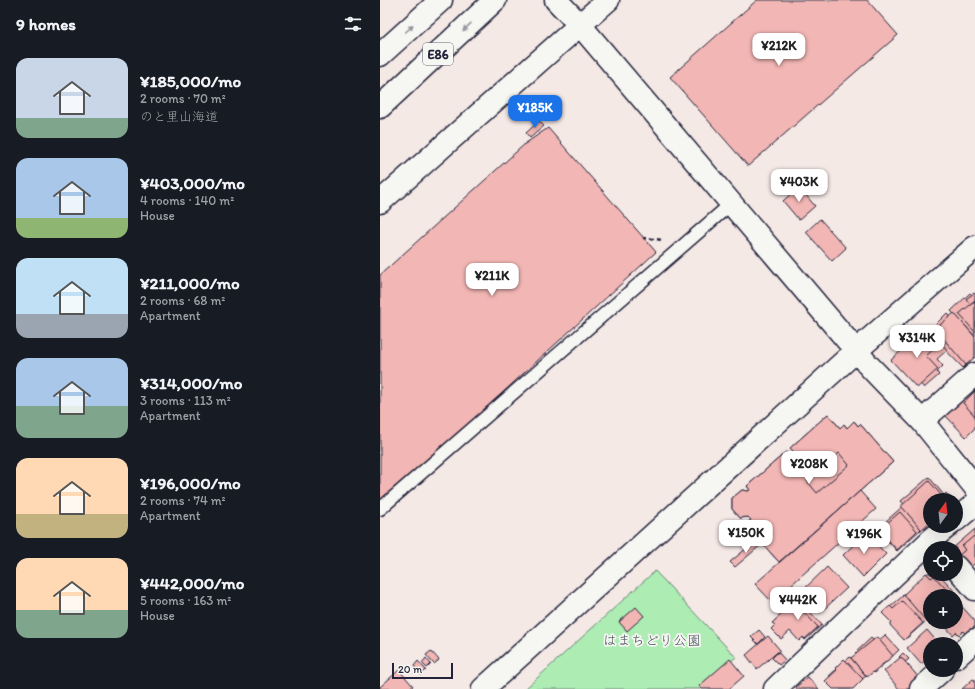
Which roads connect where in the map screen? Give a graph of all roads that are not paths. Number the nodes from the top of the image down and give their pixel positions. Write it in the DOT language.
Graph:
graph roads {
  1 [pos="441,0"];
  2 [pos="495,0"];
  3 [pos="556,0"];
  4 [pos="608,0"];
  5 [pos="580,25"];
  6 [pos="380,55"];
  7 [pos="380,107"];
  8 [pos="380,202"];
  9 [pos="732,203"];
  10 [pos="975,247"];
  11 [pos="857,350"];
  12 [pos="975,374"];
  13 [pos="922,421"];
  14 [pos="975,486"];
  15 [pos="975,504"];
  16 [pos="380,509"];
  17 [pos="963,514"];
  18 [pos="940,538"];
  19 [pos="963,575"];
  20 [pos="975,589"];
  21 [pos="975,640"];
  22 [pos="963,651"];
  23 [pos="934,677"];
  24 [pos="483,689"];
  25 [pos="775,689"];
  26 [pos="921,689"];
  6 -- 1 [label="main road, E86, one-way"];
  2 -- 7 [label="main road, E86, one-way"];
  3 -- 5 [label="main road"];
  4 -- 5 [label="main road"];
  5 -- 8 [label="main road"];
  5 -- 9 [label="main road"];
  9 -- 11 [label="main road"];
  9 -- 16 [label="lane"];
  10 -- 11 [label="main road"];
  11 -- 13 [label="main road"];
  11 -- 24 [label="main road"];
  12 -- 13 [label="main road"];
  13 -- 14 [label="main road"];
  15 -- 17 [label="main road"];
  18 -- 25 [label="main road"];
  19 -- 20 [label="main road"];
  21 -- 22 [label="main road"];
  23 -- 26 [label="main road"];
}
